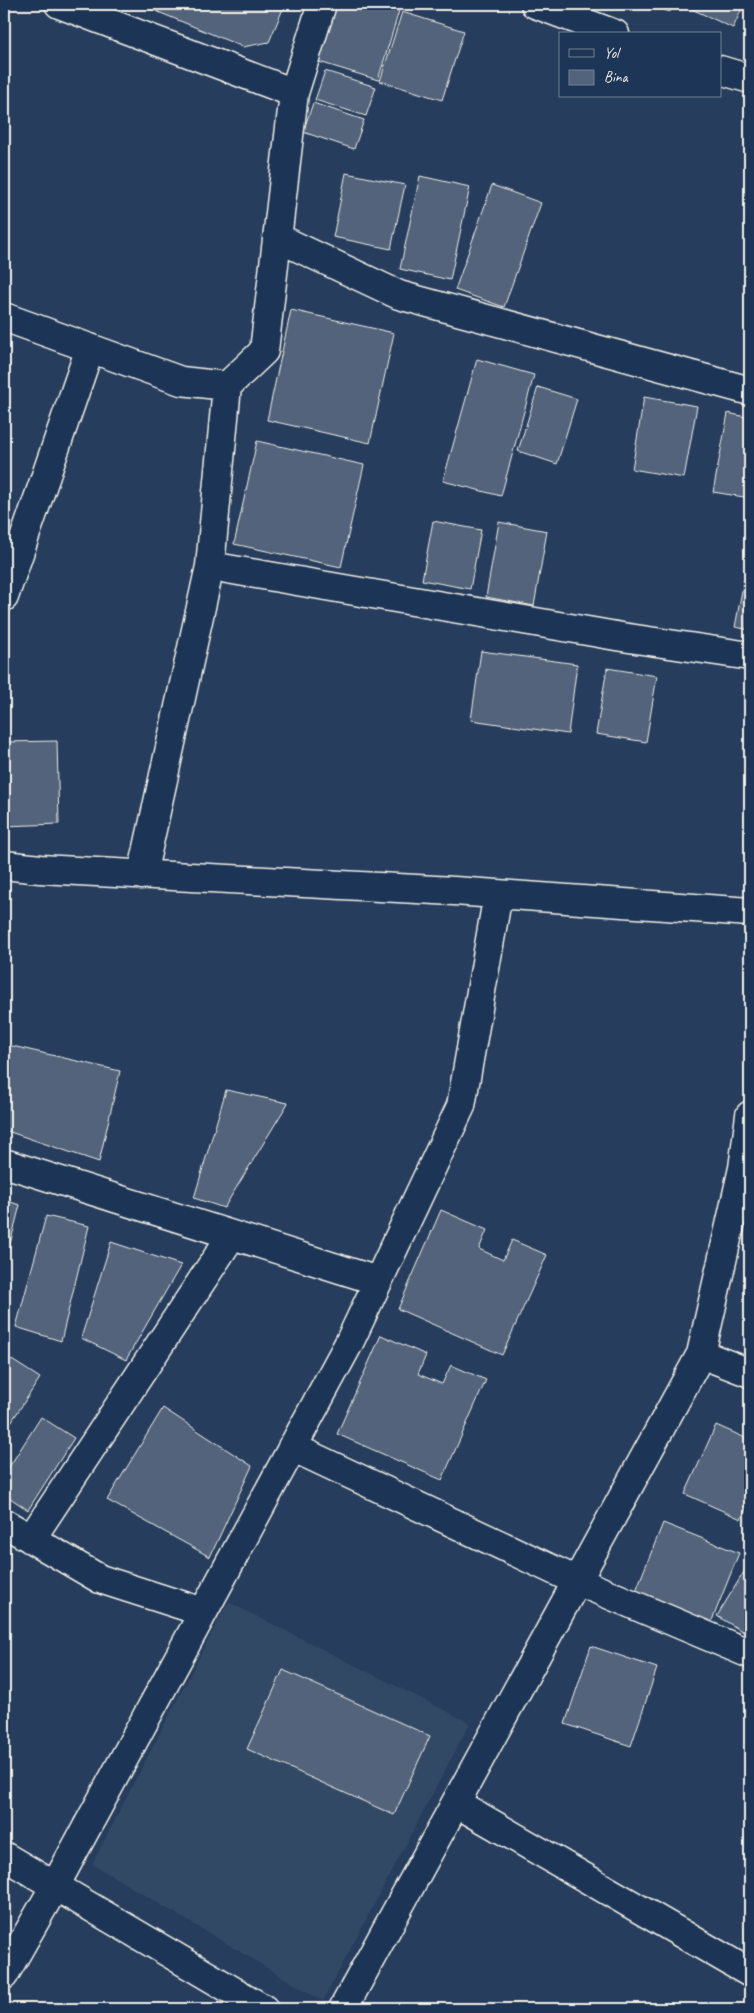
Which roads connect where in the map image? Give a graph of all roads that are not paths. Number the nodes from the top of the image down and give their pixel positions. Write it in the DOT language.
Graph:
graph roads {
  1 [pos="59,4"];
  2 [pos="322,4"];
  3 [pos="535,4"];
  4 [pos="610,32"];
  5 [pos="722,71"];
  6 [pos="750,79"];
  7 [pos="294,93"];
  8 [pos="278,238"];
  9 [pos="4,316"];
  10 [pos="90,348"];
  11 [pos="227,386"];
  12 [pos="750,391"];
  13 [pos="210,566"];
  14 [pos="4,597"];
  15 [pos="750,656"];
  16 [pos="4,864"];
  17 [pos="142,875"];
  18 [pos="498,894"];
  19 [pos="750,912"];
  20 [pos="750,1119"];
  21 [pos="4,1163"];
  22 [pos="232,1235"];
  23 [pos="378,1281"];
  24 [pos="701,1354"];
  25 [pos="750,1373"];
  26 [pos="292,1448"];
  27 [pos="4,1523"];
  28 [pos="31,1539"];
  29 [pos="577,1581"];
  30 [pos="203,1612"];
  31 [pos="750,1654"];
  32 [pos="456,1803"];
  33 [pos="4,1856"];
  34 [pos="55,1886"];
  35 [pos="750,1973"];
  36 [pos="4,1975"];
  37 [pos="264,2009"];
  38 [pos="342,2009"];
  1 -- 7 [label="street"];
  2 -- 7 [label="street"];
  3 -- 4 [label="street"];
  5 -- 6 [label="street"];
  7 -- 8 [label="street"];
  8 -- 11 [label="street"];
  8 -- 12 [label="street"];
  9 -- 10 [label="street"];
  10 -- 11 [label="street"];
  10 -- 14 [label="street"];
  11 -- 13 [label="street"];
  13 -- 15 [label="street"];
  13 -- 17 [label="street"];
  16 -- 17 [label="street"];
  17 -- 18 [label="street"];
  18 -- 19 [label="street"];
  18 -- 23 [label="street"];
  20 -- 24 [label="street"];
  21 -- 22 [label="street"];
  22 -- 23 [label="street"];
  22 -- 28 [label="street"];
  23 -- 26 [label="street"];
  24 -- 25 [label="street"];
  24 -- 29 [label="street"];
  26 -- 29 [label="street"];
  26 -- 30 [label="street"];
  27 -- 28 [label="street"];
  28 -- 30 [label="street"];
  29 -- 31 [label="street"];
  29 -- 32 [label="street"];
  30 -- 34 [label="street"];
  32 -- 35 [label="street"];
  32 -- 38 [label="street"];
  33 -- 34 [label="street"];
  34 -- 36 [label="street"];
  34 -- 37 [label="street"];
}
